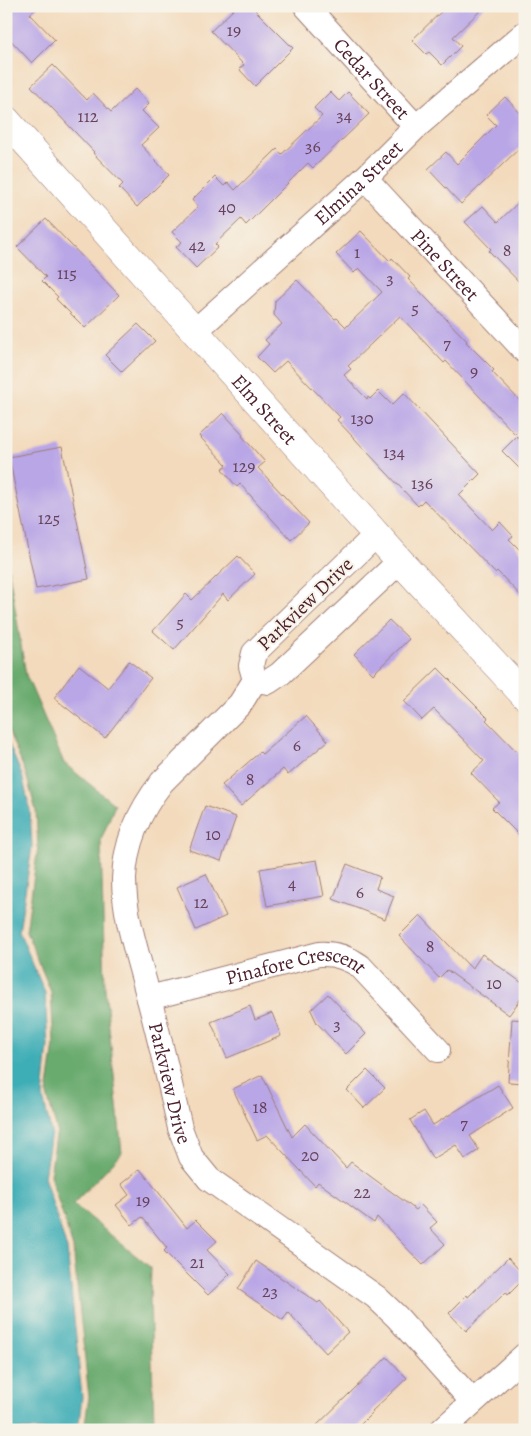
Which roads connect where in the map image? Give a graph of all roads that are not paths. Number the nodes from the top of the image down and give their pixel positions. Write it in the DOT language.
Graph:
graph roads {
  1 [pos="306,6"];
  2 [pos="523,40"];
  3 [pos="6,120"];
  4 [pos="416,127"];
  5 [pos="365,178"];
  6 [pos="194,332"];
  7 [pos="525,351"];
  8 [pos="376,535"];
  9 [pos="400,561"];
  10 [pos="255,680"];
  11 [pos="521,684"];
  12 [pos="149,998"];
  13 [pos="438,1050"];
  14 [pos="525,1355"];
  15 [pos="472,1401"];
  16 [pos="442,1430"];
  1 -- 4 [label="street, Cedar Street"];
  2 -- 4 [label="street, Elmina Street"];
  3 -- 6 [label="main road, Elm Street"];
  4 -- 5 [label="street, Elmina Street"];
  5 -- 6 [label="street, Elmina Street"];
  5 -- 7 [label="street, Pine Street"];
  6 -- 8 [label="main road, Elm Street"];
  8 -- 9 [label="main road, Elm Street"];
  8 -- 10 [label="street, Parkview Drive"];
  9 -- 10 [label="street, Parkview Drive"];
  9 -- 11 [label="main road, Elm Street"];
  10 -- 12 [label="street, Parkview Drive"];
  12 -- 13 [label="street, Pinafore Crescent"];
  12 -- 15 [label="street, Parkview Drive"];
  14 -- 15 [label="street"];
  15 -- 16 [label="street"];
}
